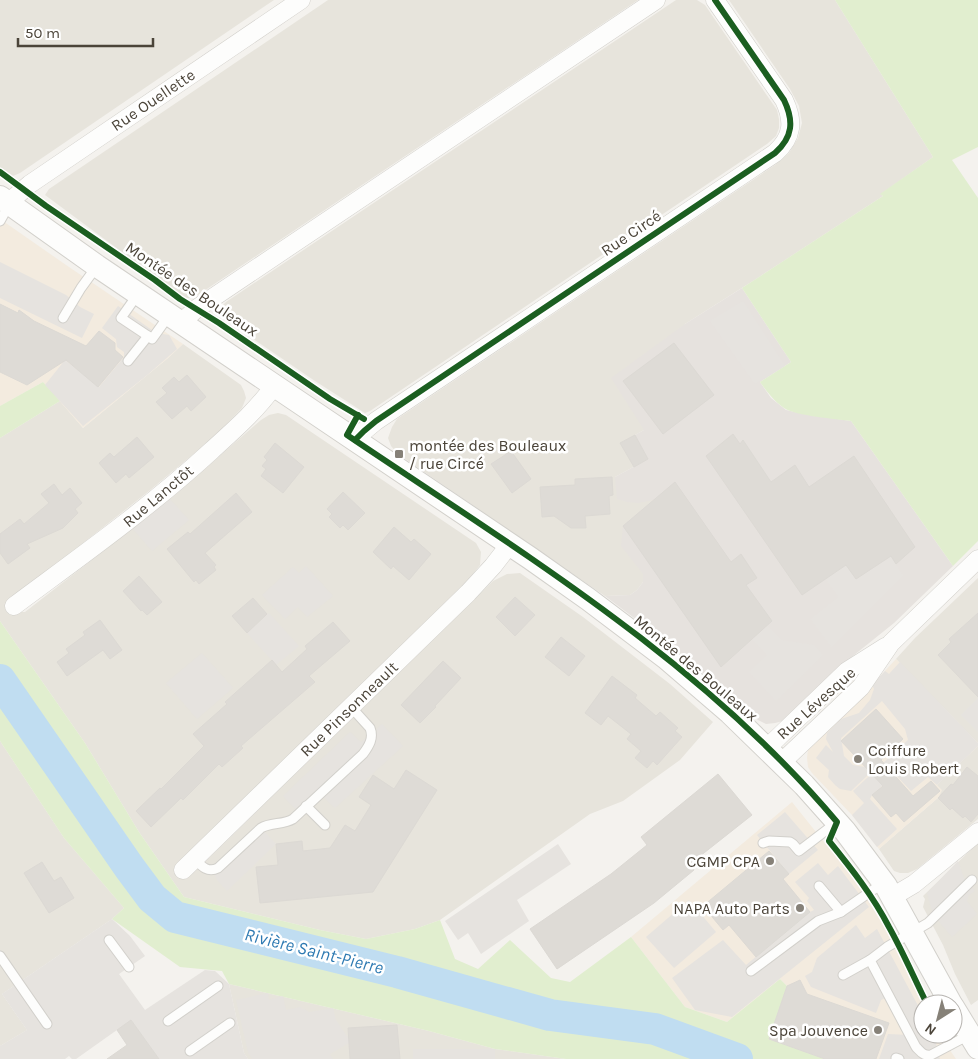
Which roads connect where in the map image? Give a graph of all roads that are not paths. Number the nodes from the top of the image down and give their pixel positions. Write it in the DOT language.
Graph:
graph roads {
  1 [pos="301,0"];
  2 [pos="656,0"];
  3 [pos="715,0"];
  4 [pos="3,207"];
  5 [pos="97,266"];
  6 [pos="138,294"];
  7 [pos="63,318"];
  8 [pos="175,319"];
  9 [pos="148,336"];
  10 [pos="128,361"];
  11 [pos="274,386"];
  12 [pos="355,440"];
  13 [pos="510,544"];
  14 [pos="978,559"];
  15 [pos="14,606"];
  16 [pos="351,708"];
  17 [pos="775,755"];
  18 [pos="306,806"];
  19 [pos="837,822"];
  20 [pos="325,825"];
  21 [pos="978,832"];
  22 [pos="763,843"];
  23 [pos="189,865"];
  24 [pos="972,880"];
  25 [pos="819,886"];
  26 [pos="887,890"];
  27 [pos="841,912"];
  28 [pos="912,933"];
  29 [pos="108,940"];
  30 [pos="0,956"];
  31 [pos="870,960"];
  32 [pos="129,967"];
  33 [pos="751,972"];
  34 [pos="843,975"];
  35 [pos="218,986"];
  36 [pos="946,994"];
  37 [pos="168,1021"];
  38 [pos="963,1021"];
  39 [pos="230,1023"];
  40 [pos="47,1024"];
  41 [pos="975,1038"];
  42 [pos="190,1051"];
  43 [pos="922,1057"];
  1 -- 4 [label="street, Rue Ouellette"];
  2 -- 8 [label="street"];
  3 -- 12 [label="street, Rue Circé"];
  4 -- 5 [label="street, Montée des Bouleaux"];
  5 -- 6 [label="street, Montée des Bouleaux"];
  5 -- 7 [label="lane"];
  6 -- 8 [label="street, Montée des Bouleaux"];
  6 -- 9 [label="lane"];
  8 -- 9 [label="lane"];
  8 -- 11 [label="street, Montée des Bouleaux"];
  9 -- 10 [label="lane"];
  11 -- 12 [label="street, Montée des Bouleaux"];
  11 -- 15 [label="street, Rue Lanctôt"];
  12 -- 13 [label="street, Montée des Bouleaux"];
  13 -- 16 [label="street, Rue Pinsonneault"];
  13 -- 17 [label="street, Montée des Bouleaux"];
  14 -- 17 [label="street, Rue Lévesque"];
  16 -- 18 [label="lane"];
  16 -- 23 [label="street, Rue Pinsonneault"];
  17 -- 19 [label="street, Montée des Bouleaux"];
  18 -- 20 [label="lane"];
  18 -- 23 [label="lane"];
  19 -- 22 [label="lane"];
  19 -- 26 [label="street, Montée des Bouleaux"];
  21 -- 26 [label="street"];
  24 -- 28 [label="lane"];
  25 -- 27 [label="lane"];
  26 -- 27 [label="lane"];
  26 -- 28 [label="street, Montée des Bouleaux"];
  27 -- 33 [label="lane"];
  28 -- 31 [label="lane"];
  28 -- 36 [label="street, Montée des Bouleaux"];
  29 -- 32 [label="lane"];
  30 -- 40 [label="lane"];
  31 -- 34 [label="lane"];
  31 -- 43 [label="lane"];
  35 -- 37 [label="lane"];
  38 -- 41 [label="street, Montée des Bouleaux"];
  39 -- 42 [label="lane"];
  41 -- 43 [label="lane"];
}
